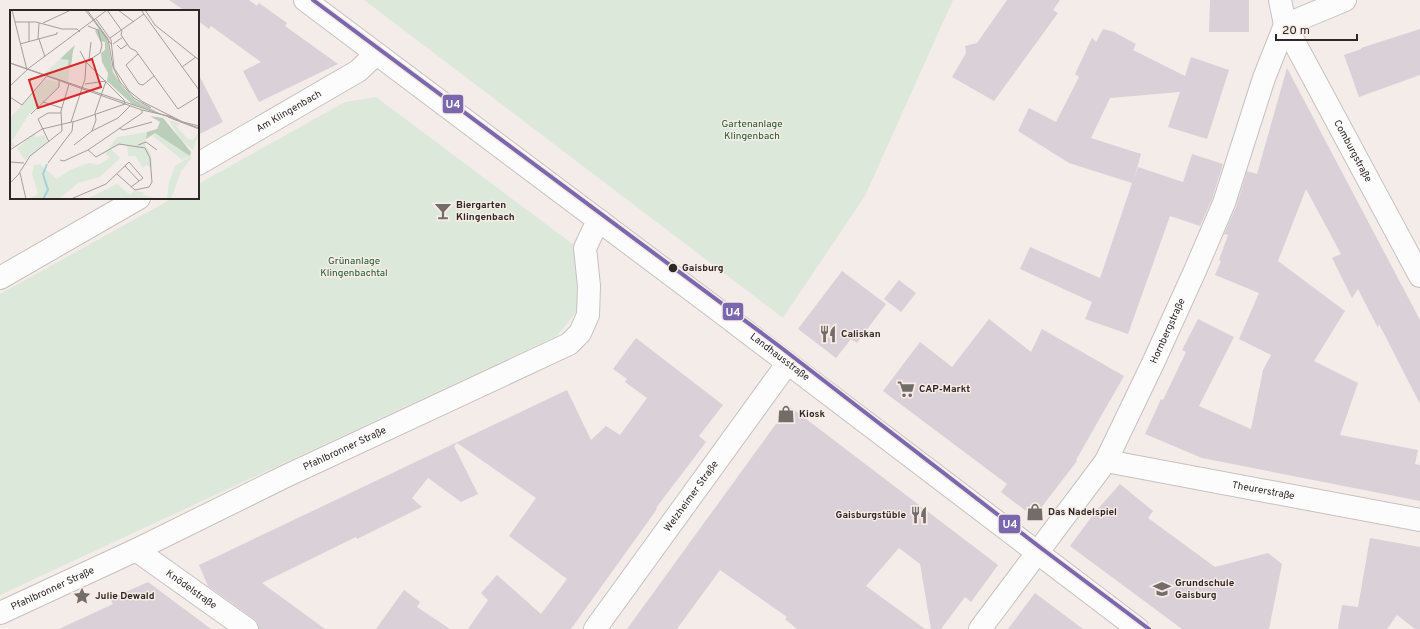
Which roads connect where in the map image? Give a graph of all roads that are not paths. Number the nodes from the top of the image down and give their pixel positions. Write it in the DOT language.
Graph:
graph roads {
  1 [pos="305,0"];
  2 [pos="1280,0"];
  3 [pos="1345,0"];
  4 [pos="1285,25"];
  5 [pos="376,54"];
  6 [pos="199,163"];
  7 [pos="137,199"];
  8 [pos="600,221"];
  9 [pos="1420,276"];
  10 [pos="0,278"];
  11 [pos="787,364"];
  12 [pos="1106,461"];
  13 [pos="1420,520"];
  14 [pos="136,550"];
  15 [pos="1037,553"];
  16 [pos="0,613"];
  17 [pos="247,629"];
  18 [pos="595,629"];
  19 [pos="980,629"];
  20 [pos="1138,629"];
  1 -- 5 [label="street, Landhausstraße"];
  2 -- 4 [label="street"];
  3 -- 4 [label="street"];
  4 -- 9 [label="street, Comburgstraße"];
  4 -- 12 [label="street, Hornbergstraße"];
  5 -- 6 [label="street, Am Klingenbach"];
  5 -- 8 [label="street, Landhausstraße"];
  7 -- 10 [label="street"];
  8 -- 11 [label="street, Landhausstraße"];
  8 -- 14 [label="street, Pfahlbronner Straße"];
  11 -- 15 [label="street, Landhausstraße"];
  11 -- 18 [label="street, Welzheimer Straße"];
  12 -- 13 [label="street, Theurerstraße"];
  12 -- 15 [label="street, Hornbergstraße"];
  14 -- 16 [label="street, Pfahlbronner Straße"];
  14 -- 17 [label="street, Knödelstraße"];
  15 -- 19 [label="street, Hornbergstraße"];
  15 -- 20 [label="street, Landhausstraße"];
}
